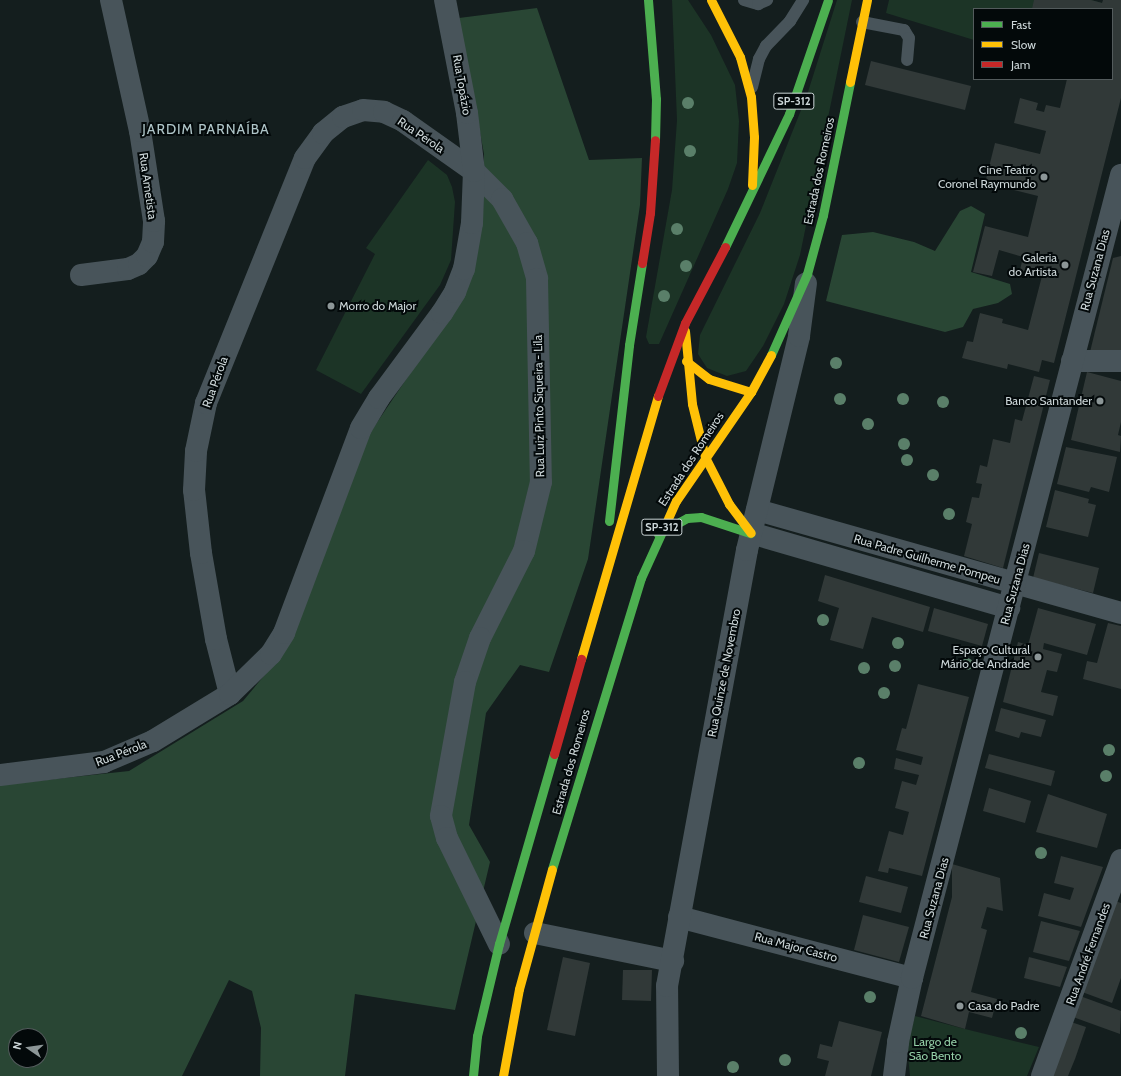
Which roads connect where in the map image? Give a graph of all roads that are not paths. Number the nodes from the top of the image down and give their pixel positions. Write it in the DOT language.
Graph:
graph roads {
  1 [pos="111,0"];
  2 [pos="444,0"];
  3 [pos="648,0"];
  4 [pos="711,0"];
  5 [pos="744,0"];
  6 [pos="767,0"];
  7 [pos="803,0"];
  8 [pos="828,0"];
  9 [pos="867,0"];
  10 [pos="862,22"];
  11 [pos="907,60"];
  12 [pos="750,97"];
  13 [pos="474,171"];
  14 [pos="1121,175"];
  15 [pos="751,198"];
  16 [pos="808,274"];
  17 [pos="81,275"];
  18 [pos="684,323"];
  19 [pos="1121,360"];
  20 [pos="686,361"];
  21 [pos="1072,361"];
  22 [pos="751,392"];
  23 [pos="705,457"];
  24 [pos="757,510"];
  25 [pos="752,533"];
  26 [pos="658,534"];
  27 [pos="602,580"];
  28 [pos="1016,584"];
  29 [pos="1009,608"];
  30 [pos="1121,613"];
  31 [pos="230,694"];
  32 [pos="0,775"];
  33 [pos="1121,860"];
  34 [pos="679,917"];
  35 [pos="535,933"];
  36 [pos="499,944"];
  37 [pos="673,961"];
  38 [pos="912,978"];
  39 [pos="895,1072"];
  40 [pos="474,1076"];
  41 [pos="503,1076"];
  42 [pos="668,1076"];
  43 [pos="1042,1076"];
  1 -- 17 [label="street, Rua Ametista"];
  2 -- 13 [label="street, Rua Topázio"];
  3 -- 27 [label="main road"];
  4 -- 12 [label="main road"];
  5 -- 6 [label="lane"];
  7 -- 12 [label="lane"];
  8 -- 15 [label="main road, SP-312"];
  9 -- 10 [label="main road, Estrada dos Romeiros / SP-312"];
  10 -- 11 [label="lane"];
  10 -- 16 [label="main road, Estrada dos Romeiros / SP-312"];
  12 -- 15 [label="main road"];
  13 -- 31 [label="street, Rua Pérola"];
  13 -- 31 [label="street, Rua Pérola"];
  13 -- 36 [label="street, Rua Luiz Pinto Siqueira - Lila"];
  14 -- 21 [label="street, Rua Suzana Dias"];
  15 -- 18 [label="main road, SP-312"];
  16 -- 22 [label="main road, Estrada dos Romeiros / SP-312"];
  16 -- 24 [label="street, Rua Quinze de Novembro"];
  18 -- 20 [label="main road"];
  18 -- 27 [label="main road, SP-312"];
  19 -- 21 [label="street"];
  20 -- 22 [label="main road"];
  20 -- 23 [label="main road"];
  21 -- 28 [label="street, Rua Suzana Dias"];
  22 -- 23 [label="main road, Estrada dos Romeiros / SP-312"];
  23 -- 25 [label="main road"];
  23 -- 26 [label="main road, Estrada dos Romeiros / SP-312"];
  24 -- 25 [label="street, Rua Quinze de Novembro"];
  24 -- 28 [label="street, Rua Padre Guilherme Pompeu"];
  25 -- 26 [label="main road"];
  25 -- 29 [label="street, Rua Padre Guilherme Pompeu"];
  25 -- 34 [label="street, Rua Quinze de Novembro"];
  26 -- 35 [label="main road, Estrada dos Romeiros / SP-312"];
  27 -- 36 [label="main road, SP-312"];
  28 -- 29 [label="street, Rua Suzana Dias"];
  28 -- 30 [label="street, Rua Padre Guilherme Pompeu"];
  29 -- 38 [label="street, Rua Suzana Dias"];
  31 -- 32 [label="street, Rua Pérola"];
  33 -- 43 [label="street, Rua André Fernandes"];
  34 -- 37 [label="street, Rua Quinze de Novembro"];
  34 -- 38 [label="street, Rua Major Castro"];
  35 -- 37 [label="street"];
  35 -- 41 [label="main road, Estrada dos Romeiros / SP-312"];
  36 -- 40 [label="main road, SP-312"];
  37 -- 42 [label="street, Rua Quinze de Novembro"];
  38 -- 39 [label="street, Rua Suzana Dias"];
}
